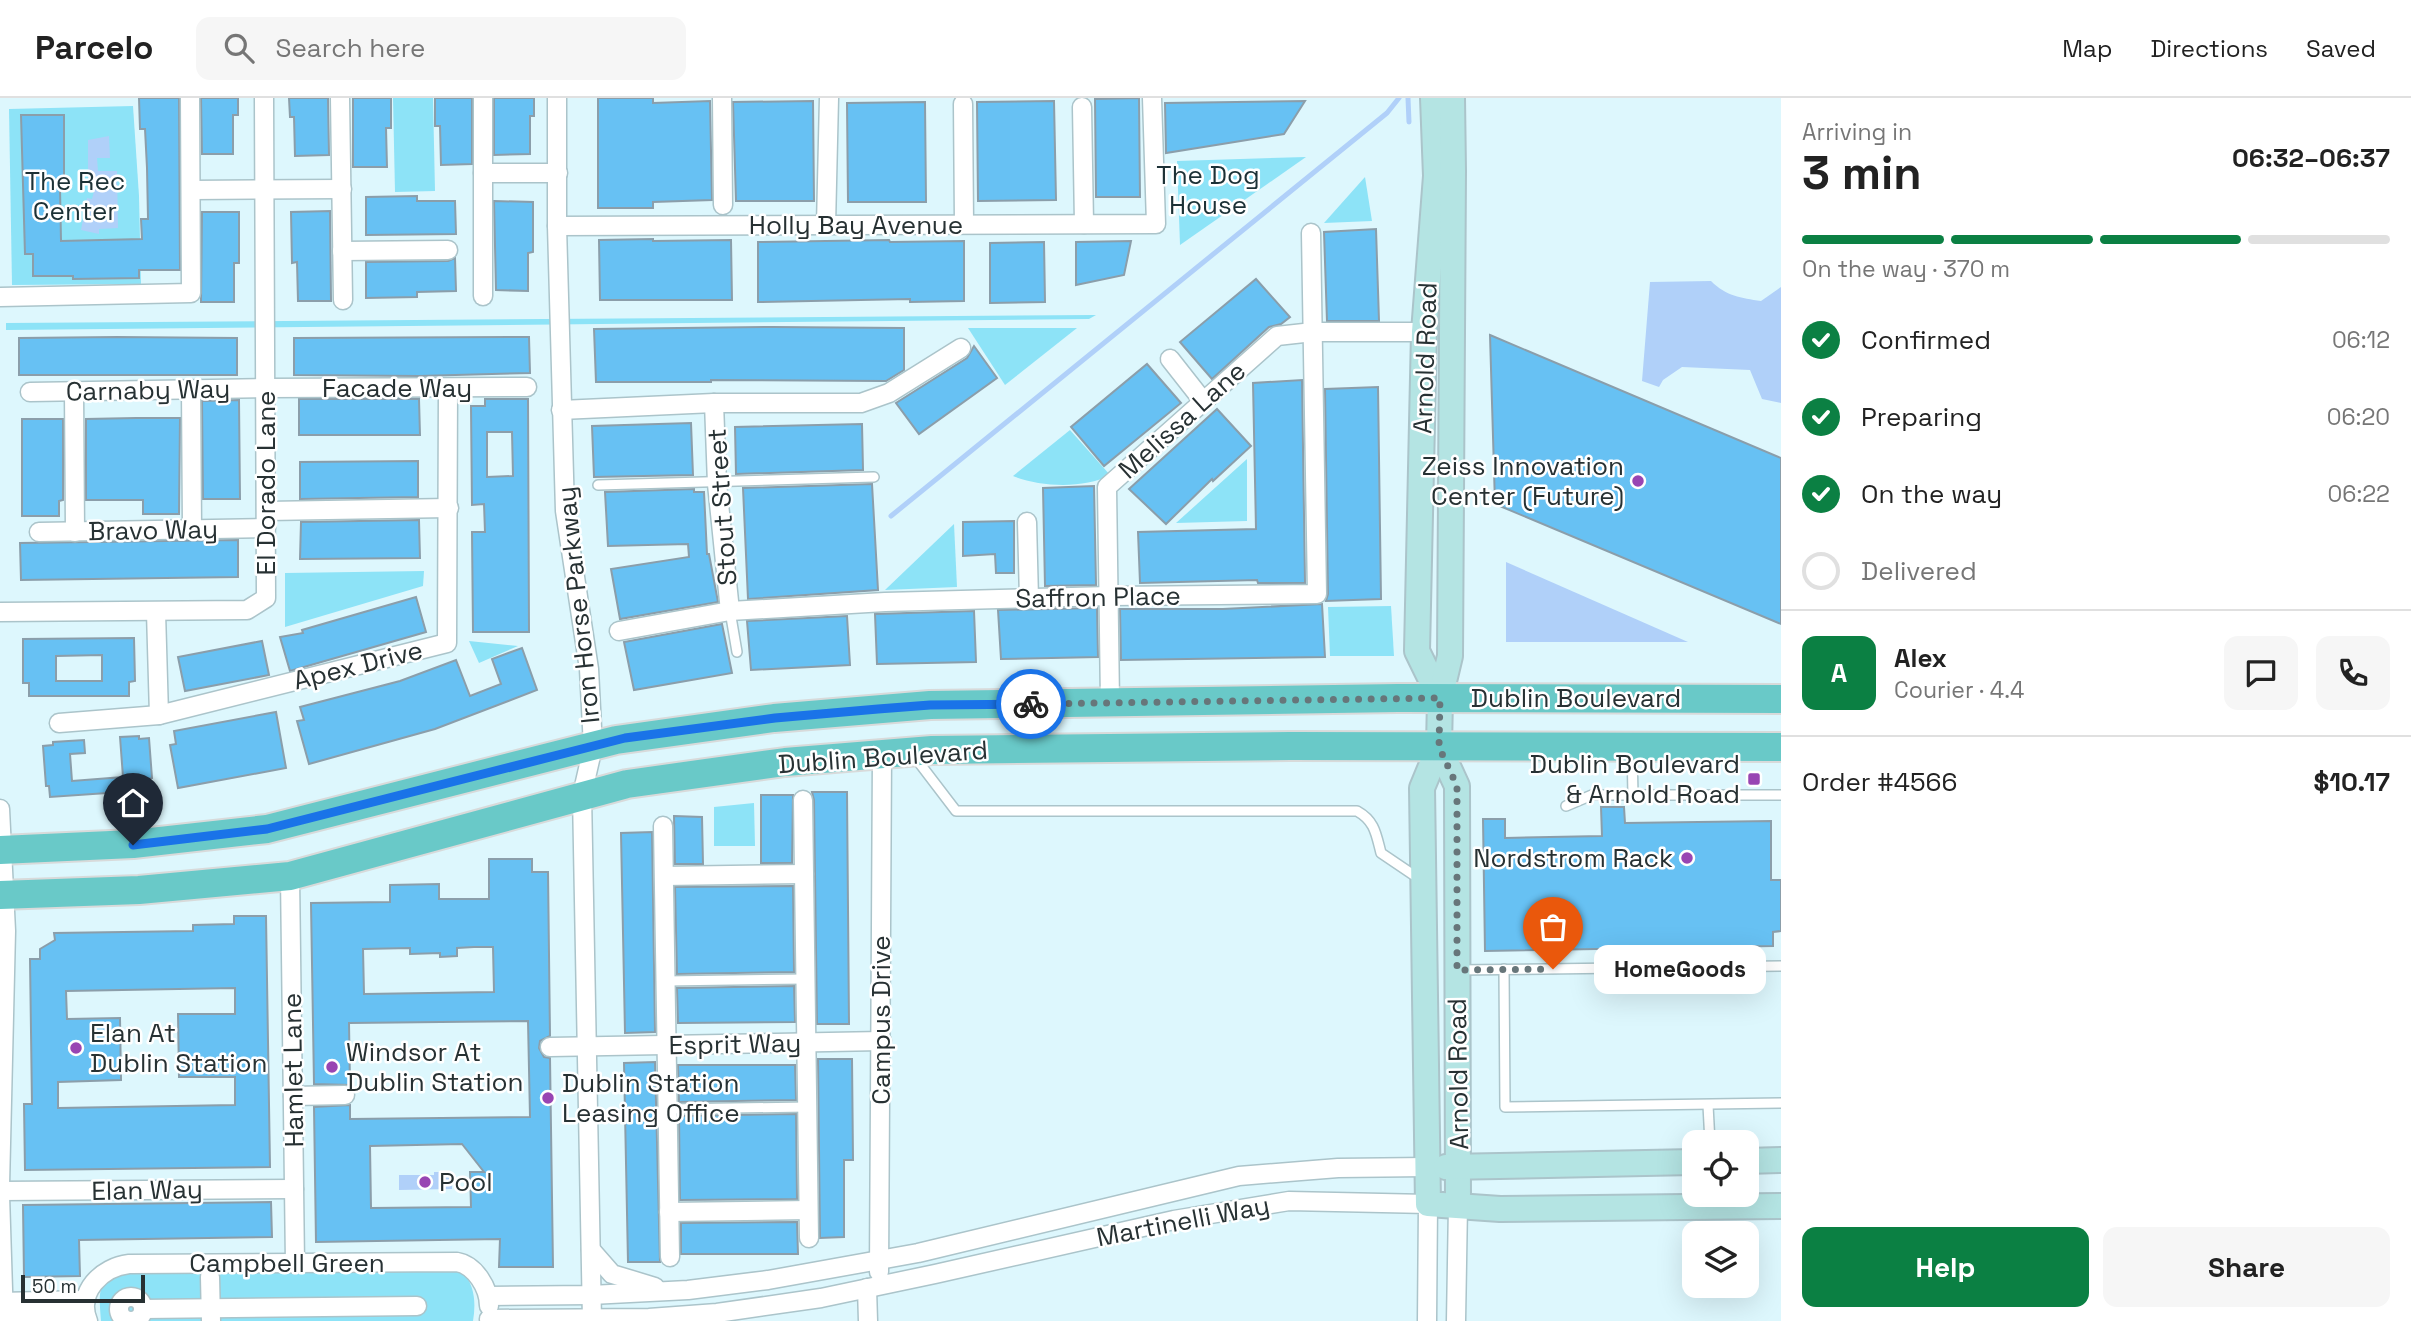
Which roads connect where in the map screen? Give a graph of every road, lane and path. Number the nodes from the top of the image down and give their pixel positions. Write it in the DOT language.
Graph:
graph roads {
  1 [pos="190,98"];
  2 [pos="264,98"];
  3 [pos="340,98"];
  4 [pos="483,98"];
  5 [pos="557,98"];
  6 [pos="722,98"];
  7 [pos="829,98"];
  8 [pos="1153,98"];
  9 [pos="1433,98"];
  10 [pos="1452,98"];
  11 [pos="963,104"];
  12 [pos="1082,107"];
  13 [pos="483,173"];
  14 [pos="558,173"];
  15 [pos="264,188"];
  16 [pos="342,189"];
  17 [pos="191,190"];
  18 [pos="723,205"];
  19 [pos="1084,224"];
  20 [pos="826,225"];
  21 [pos="964,225"];
  22 [pos="557,226"];
  23 [pos="1311,233"];
  24 [pos="448,250"];
  25 [pos="342,251"];
  26 [pos="483,296"];
  27 [pos="0,297"];
  28 [pos="343,300"];
  29 [pos="1312,332"];
  30 [pos="1424,332"];
  31 [pos="961,348"];
  32 [pos="1170,359"];
  33 [pos="527,387"];
  34 [pos="266,388"];
  35 [pos="448,388"];
  36 [pos="191,389"];
  37 [pos="74,391"];
  38 [pos="30,392"];
  39 [pos="1203,401"];
  40 [pos="714,404"];
  41 [pos="561,410"];
  42 [pos="874,477"];
  43 [pos="717,482"];
  44 [pos="598,485"];
  45 [pos="449,508"];
  46 [pos="266,519"];
  47 [pos="1027,522"];
  48 [pos="192,529"];
  49 [pos="39,532"];
  50 [pos="75,532"];
  51 [pos="1108,596"];
  52 [pos="1029,598"];
  53 [pos="730,611"];
  54 [pos="0,612"];
  55 [pos="156,612"];
  56 [pos="619,631"];
  57 [pos="737,652"];
  58 [pos="1440,698"];
  59 [pos="1781,699"];
  60 [pos="1110,702"];
  61 [pos="159,715"];
  62 [pos="59,723"];
  63 [pos="593,747"];
  64 [pos="1439,747"];
  65 [pos="1632,747"];
  66 [pos="1781,747"];
  67 [pos="911,752"];
  68 [pos="882,754"];
  69 [pos="582,795"];
  70 [pos="1633,795"];
  71 [pos="1781,795"];
  72 [pos="803,800"];
  73 [pos="1566,806"];
  74 [pos="0,809"];
  75 [pos="663,826"];
  76 [pos="1,850"];
  77 [pos="804,874"];
  78 [pos="290,876"];
  79 [pos="664,876"];
  80 [pos="1423,882"];
  81 [pos="2,895"];
  82 [pos="1781,966"];
  83 [pos="1504,969"];
  84 [pos="1457,970"];
  85 [pos="805,979"];
  86 [pos="666,981"];
  87 [pos="882,1041"];
  88 [pos="806,1043"];
  89 [pos="667,1045"];
  90 [pos="587,1046"];
  91 [pos="550,1047"];
  92 [pos="345,1095"];
  93 [pos="293,1096"];
  94 [pos="1781,1103"];
  95 [pos="1708,1105"];
  96 [pos="807,1107"];
  97 [pos="668,1109"];
  98 [pos="1709,1130"];
  99 [pos="1781,1160"];
  100 [pos="1759,1161"];
  101 [pos="1682,1162"];
  102 [pos="1427,1167"];
  103 [pos="1460,1167"];
  104 [pos="0,1186"];
  105 [pos="294,1189"];
  106 [pos="0,1193"];
  107 [pos="1428,1204"];
  108 [pos="1458,1205"];
  109 [pos="1781,1206"];
  110 [pos="808,1210"];
  111 [pos="669,1212"];
  112 [pos="809,1238"];
  113 [pos="590,1250"];
  114 [pos="670,1257"];
  115 [pos="879,1261"];
  116 [pos="295,1264"];
  117 [pos="211,1277"];
  118 [pos="732,1284"];
  119 [pos="873,1287"];
  120 [pos="591,1295"];
  121 [pos="489,1296"];
  122 [pos="417,1306"];
  123 [pos="143,1309"];
  124 [pos="2,1312"];
  125 [pos="86,1312"];
  126 [pos="211,1315"];
  127 [pos="489,1320"];
  128 [pos="592,1320"];
  129 [pos="868,1321"];
  130 [pos="1427,1321"];
  131 [pos="1456,1321"];
  1 -- 17 [label="street"];
  2 -- 15 [label="street, El Dorado Lane"];
  3 -- 16 [label="street"];
  4 -- 13 [label="street"];
  5 -- 14 [label="street, Iron Horse Parkway"];
  6 -- 18 [label="street"];
  7 -- 20 [label="street"];
  8 -- 19 [label="street, Holly Bay Avenue"];
  9 -- 30 [label="street, Arnold Road"];
  10 -- 58 [label="street, Arnold Road"];
  11 -- 21 [label="street"];
  12 -- 19 [label="street"];
  13 -- 14 [label="street"];
  13 -- 26 [label="street"];
  14 -- 22 [label="street, Iron Horse Parkway"];
  15 -- 16 [label="street"];
  15 -- 17 [label="street"];
  15 -- 34 [label="street, El Dorado Lane"];
  16 -- 25 [label="street"];
  17 -- 27 [label="street"];
  19 -- 21 [label="street, Holly Bay Avenue"];
  20 -- 21 [label="street, Holly Bay Avenue"];
  20 -- 22 [label="street, Holly Bay Avenue"];
  22 -- 41 [label="street, Iron Horse Parkway"];
  23 -- 29 [label="street"];
  24 -- 25 [label="street"];
  25 -- 28 [label="street"];
  29 -- 30 [label="street, Melissa Lane"];
  29 -- 39 [label="street, Melissa Lane"];
  29 -- 51 [label="street, Saffron Place"];
  30 -- 58 [label="street, Arnold Road"];
  31 -- 40 [label="street"];
  32 -- 39 [label="street"];
  33 -- 35 [label="street, Facade Way"];
  34 -- 35 [label="street, Facade Way"];
  34 -- 36 [label="street, Carnaby Way"];
  34 -- 46 [label="street, El Dorado Lane"];
  35 -- 45 [label="street, Apex Drive"];
  36 -- 37 [label="street, Carnaby Way"];
  36 -- 48 [label="street"];
  37 -- 38 [label="street, Carnaby Way"];
  37 -- 50 [label="street"];
  39 -- 51 [label="street, Melissa Lane"];
  40 -- 41 [label="street"];
  40 -- 43 [label="street, Stout Street"];
  41 -- 63 [label="street, Iron Horse Parkway"];
  42 -- 43 [label="lane"];
  43 -- 44 [label="lane"];
  43 -- 53 [label="street, Stout Street"];
  45 -- 46 [label="street, Bravo Way"];
  45 -- 61 [label="street, Apex Drive"];
  46 -- 48 [label="street, Bravo Way"];
  46 -- 55 [label="street, El Dorado Lane"];
  47 -- 52 [label="street"];
  48 -- 50 [label="street, Bravo Way"];
  49 -- 50 [label="street, Bravo Way"];
  51 -- 52 [label="street, Saffron Place"];
  51 -- 60 [label="street, Melissa Lane"];
  52 -- 53 [label="street, Saffron Place"];
  53 -- 56 [label="street, Saffron Place"];
  53 -- 57 [label="lane"];
  54 -- 55 [label="street, El Dorado Lane"];
  55 -- 61 [label="street"];
  58 -- 59 [label="main road, Dublin Boulevard"];
  58 -- 60 [label="main road, Dublin Boulevard"];
  58 -- 64 [label="street, Arnold Road"];
  60 -- 63 [label="main road, Dublin Boulevard"];
  61 -- 62 [label="street, Apex Drive"];
  63 -- 69 [label="street, Iron Horse Parkway"];
  63 -- 76 [label="main road, Dublin Boulevard"];
  64 -- 65 [label="main road, Dublin Boulevard"];
  64 -- 67 [label="main road, Dublin Boulevard"];
  64 -- 80 [label="street, Arnold Road"];
  64 -- 84 [label="street, Arnold Road"];
  65 -- 66 [label="main road, Dublin Boulevard"];
  65 -- 70 [label="lane"];
  67 -- 68 [label="main road, Dublin Boulevard"];
  67 -- 80 [label="lane"];
  68 -- 69 [label="main road, Dublin Boulevard"];
  68 -- 87 [label="street, Campus Drive"];
  69 -- 78 [label="main road, Dublin Boulevard"];
  69 -- 90 [label="street, Iron Horse Parkway"];
  70 -- 71 [label="lane"];
  70 -- 73 [label="lane"];
  72 -- 77 [label="street"];
  74 -- 76 [label="street"];
  75 -- 79 [label="street"];
  76 -- 81 [label="street"];
  77 -- 79 [label="street"];
  77 -- 85 [label="street"];
  78 -- 81 [label="main road, Dublin Boulevard"];
  78 -- 93 [label="street, Hamlet Lane"];
  79 -- 86 [label="street"];
  80 -- 102 [label="street, Arnold Road"];
  81 -- 104 [label="street"];
  82 -- 83 [label="lane"];
  83 -- 84 [label="lane"];
  83 -- 95 [label="lane"];
  84 -- 103 [label="street, Arnold Road"];
  85 -- 86 [label="lane"];
  85 -- 88 [label="street"];
  86 -- 89 [label="street"];
  87 -- 88 [label="street, Esprit Way"];
  87 -- 115 [label="street, Campus Drive"];
  88 -- 89 [label="street, Esprit Way"];
  88 -- 96 [label="street"];
  89 -- 90 [label="street, Esprit Way"];
  89 -- 97 [label="street"];
  90 -- 91 [label="street, Esprit Way"];
  90 -- 113 [label="street, Iron Horse Parkway"];
  92 -- 93 [label="street"];
  93 -- 105 [label="street, Hamlet Lane"];
  94 -- 95 [label="lane"];
  95 -- 98 [label="lane"];
  96 -- 97 [label="lane"];
  96 -- 110 [label="street"];
  97 -- 111 [label="street"];
  99 -- 100 [label="street"];
  101 -- 103 [label="street, Martinelli Way"];
  102 -- 103 [label="street, Martinelli Way"];
  102 -- 107 [label="street, Arnold Road"];
  102 -- 115 [label="street, Martinelli Way"];
  103 -- 108 [label="street, Arnold Road"];
  105 -- 106 [label="street, Elan Way"];
  105 -- 116 [label="street, Hamlet Lane"];
  106 -- 124 [label="street"];
  107 -- 108 [label="street, Martinelli Way"];
  107 -- 119 [label="street, Martinelli Way"];
  107 -- 130 [label="street, Arnold Road"];
  108 -- 109 [label="street, Martinelli Way"];
  108 -- 131 [label="street, Arnold Road"];
  110 -- 111 [label="street"];
  110 -- 112 [label="street"];
  111 -- 114 [label="street"];
  113 -- 118 [label="street, Martinelli Way"];
  113 -- 120 [label="street, Iron Horse Parkway"];
  115 -- 118 [label="street, Martinelli Way"];
  115 -- 119 [label="street, Campus Drive"];
  116 -- 121 [label="street, Campbell Green"];
  116 -- 125 [label="street, Campbell Green"];
  117 -- 126 [label="street"];
  118 -- 120 [label="street, Martinelli Way"];
  119 -- 128 [label="street, Martinelli Way"];
  119 -- 129 [label="street, Campus Drive"];
  120 -- 121 [label="street"];
  120 -- 128 [label="street, Iron Horse Parkway"];
  121 -- 127 [label="street"];
  122 -- 126 [label="street"];
  123 -- 126 [label="street"];
  124 -- 125 [label="street, Campbell Green"];
  127 -- 128 [label="street"];
}
